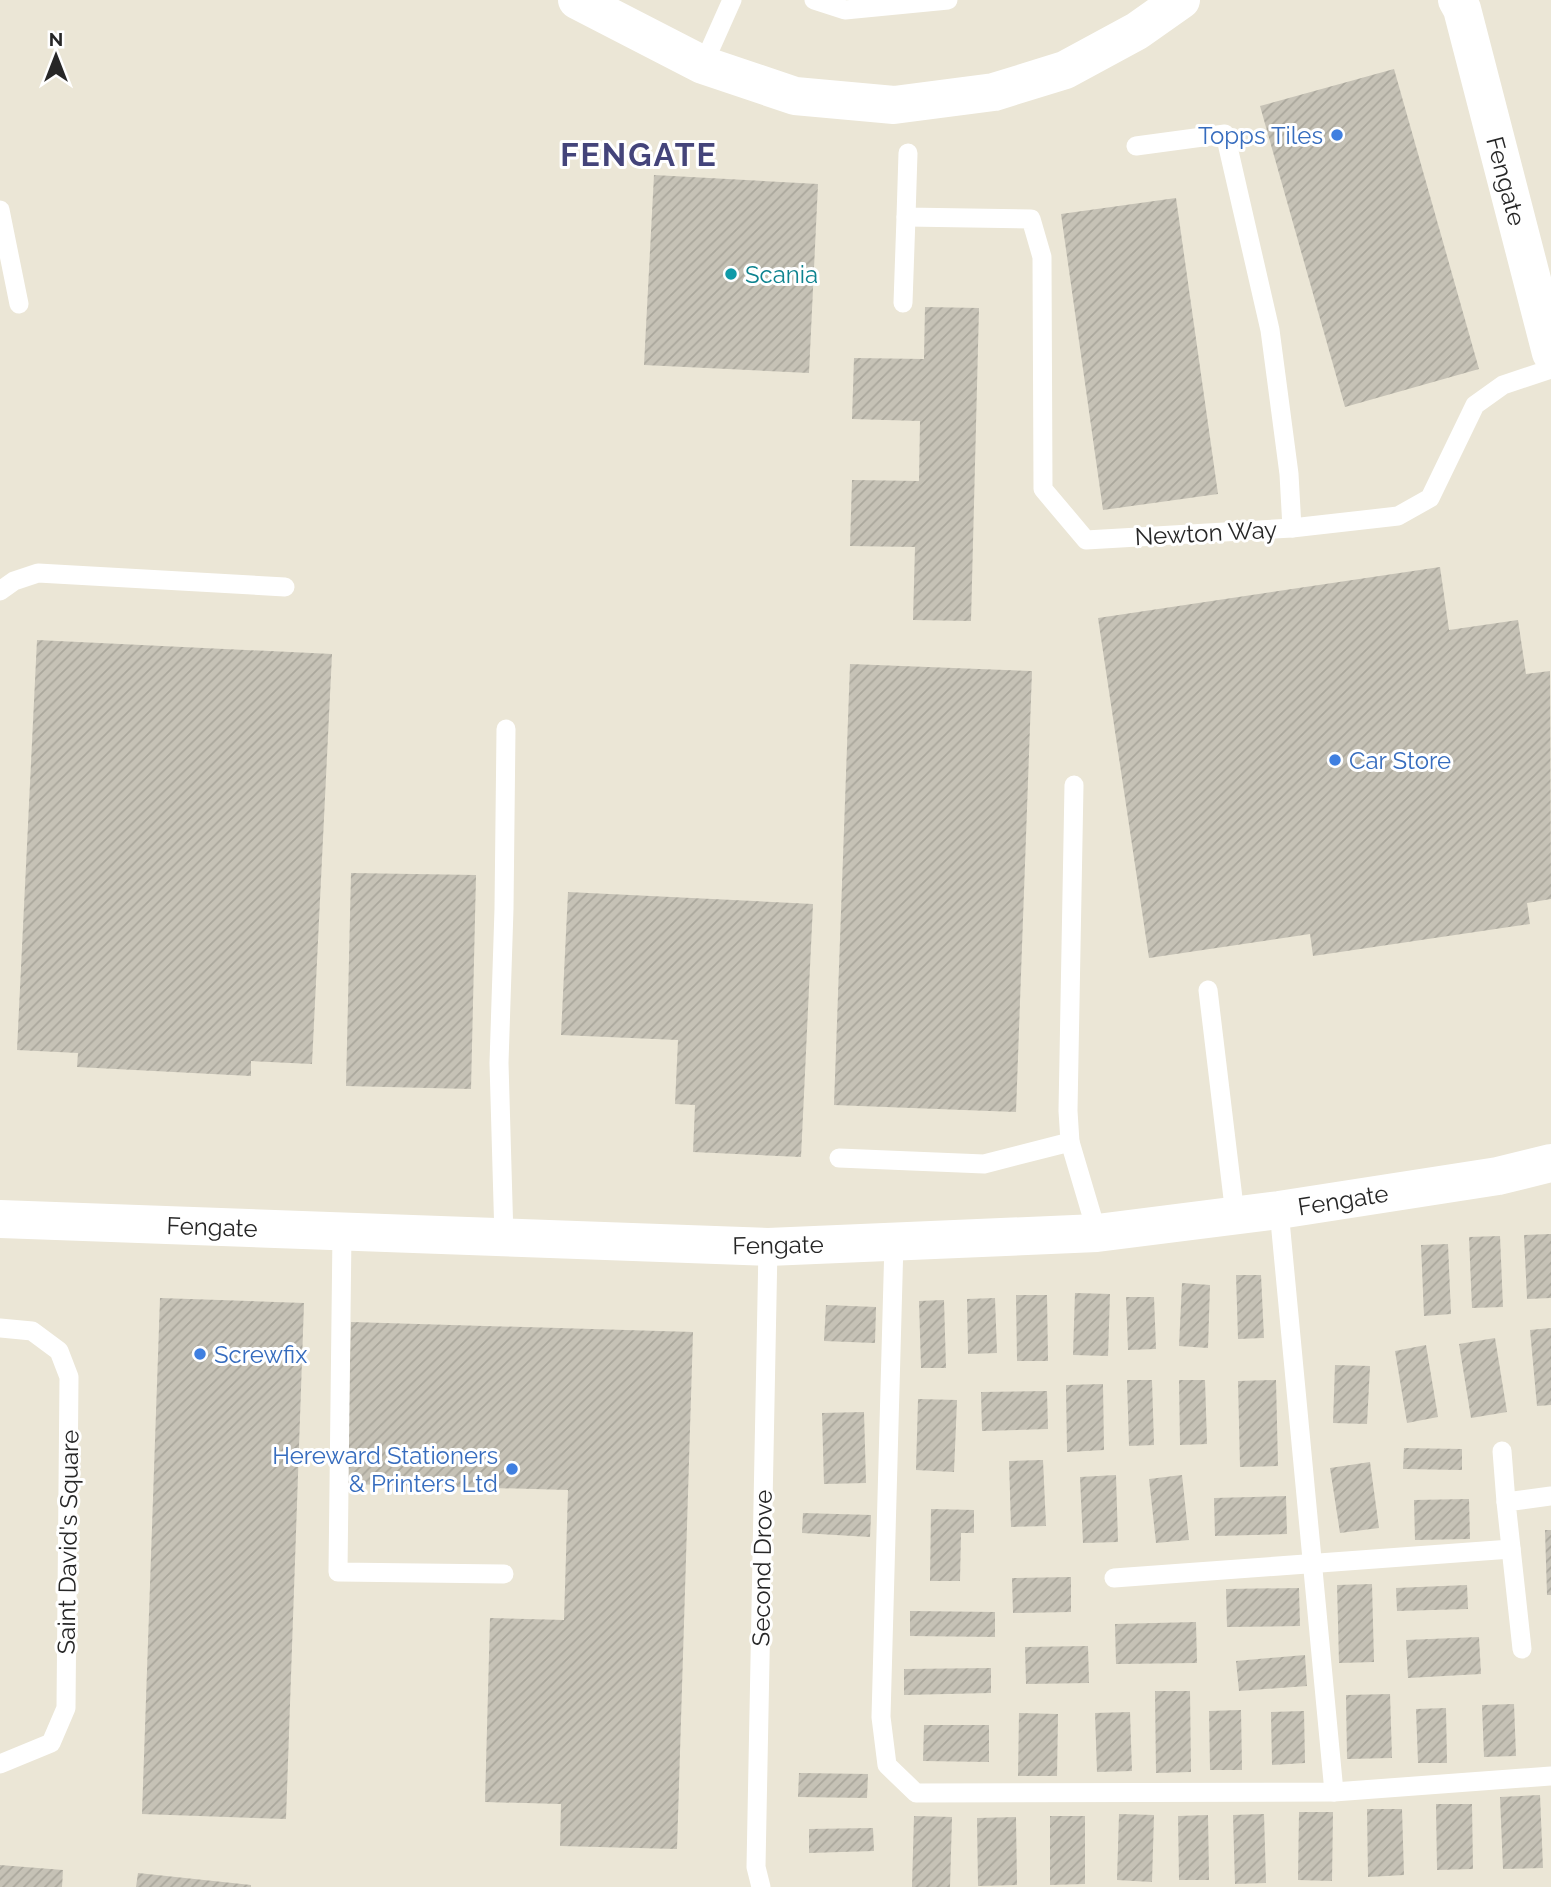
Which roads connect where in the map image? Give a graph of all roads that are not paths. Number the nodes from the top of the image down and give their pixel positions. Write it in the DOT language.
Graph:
graph roads {
  1 [pos="578,0"];
  2 [pos="732,0"];
  3 [pos="814,0"];
  4 [pos="948,0"];
  5 [pos="1181,0"];
  6 [pos="1462,3"];
  7 [pos="704,65"];
  8 [pos="1136,146"];
  9 [pos="908,153"];
  10 [pos="0,210"];
  11 [pos="906,217"];
  12 [pos="903,303"];
  13 [pos="19,304"];
  14 [pos="1551,352"];
  15 [pos="1551,369"];
  16 [pos="1293,528"];
  17 [pos="285,587"];
  18 [pos="0,591"];
  19 [pos="506,729"];
  20 [pos="1074,785"];
  21 [pos="1208,990"];
  22 [pos="1070,1142"];
  23 [pos="839,1158"];
  24 [pos="1551,1163"];
  25 [pos="1279,1210"];
  26 [pos="1235,1215"];
  27 [pos="0,1219"];
  28 [pos="342,1232"];
  29 [pos="1097,1233"];
  30 [pos="504,1238"];
  31 [pos="894,1242"];
  32 [pos="768,1247"];
  33 [pos="0,1328"];
  34 [pos="1502,1451"];
  35 [pos="1551,1496"];
  36 [pos="1506,1502"];
  37 [pos="1511,1549"];
  38 [pos="1312,1564"];
  39 [pos="504,1574"];
  40 [pos="1114,1578"];
  41 [pos="1522,1649"];
  42 [pos="0,1764"];
  43 [pos="1551,1776"];
  44 [pos="1334,1792"];
  45 [pos="761,1887"];
  1 -- 7 [label="street"];
  2 -- 7 [label="lane"];
  3 -- 4 [label="lane"];
  5 -- 7 [label="street"];
  6 -- 14 [label="street, Fengate"];
  8 -- 16 [label="lane"];
  9 -- 11 [label="lane"];
  10 -- 13 [label="lane"];
  11 -- 12 [label="lane"];
  11 -- 16 [label="lane, Newton Way"];
  15 -- 16 [label="lane, Newton Way"];
  17 -- 18 [label="lane"];
  19 -- 30 [label="lane"];
  20 -- 22 [label="lane"];
  21 -- 26 [label="lane"];
  22 -- 23 [label="lane"];
  22 -- 29 [label="lane"];
  24 -- 25 [label="street, Fengate"];
  25 -- 26 [label="street, Fengate"];
  25 -- 38 [label="lane"];
  26 -- 29 [label="street, Fengate"];
  27 -- 28 [label="street, Fengate"];
  28 -- 30 [label="street, Fengate"];
  28 -- 39 [label="lane"];
  29 -- 31 [label="street, Fengate"];
  30 -- 32 [label="street, Fengate"];
  31 -- 32 [label="street, Fengate"];
  31 -- 44 [label="lane"];
  32 -- 45 [label="lane, Second Drove"];
  33 -- 42 [label="lane, Saint David's Square"];
  34 -- 36 [label="lane"];
  35 -- 36 [label="lane"];
  36 -- 37 [label="lane"];
  37 -- 38 [label="lane"];
  37 -- 41 [label="lane"];
  38 -- 40 [label="lane"];
  38 -- 44 [label="lane"];
  43 -- 44 [label="lane"];
}
